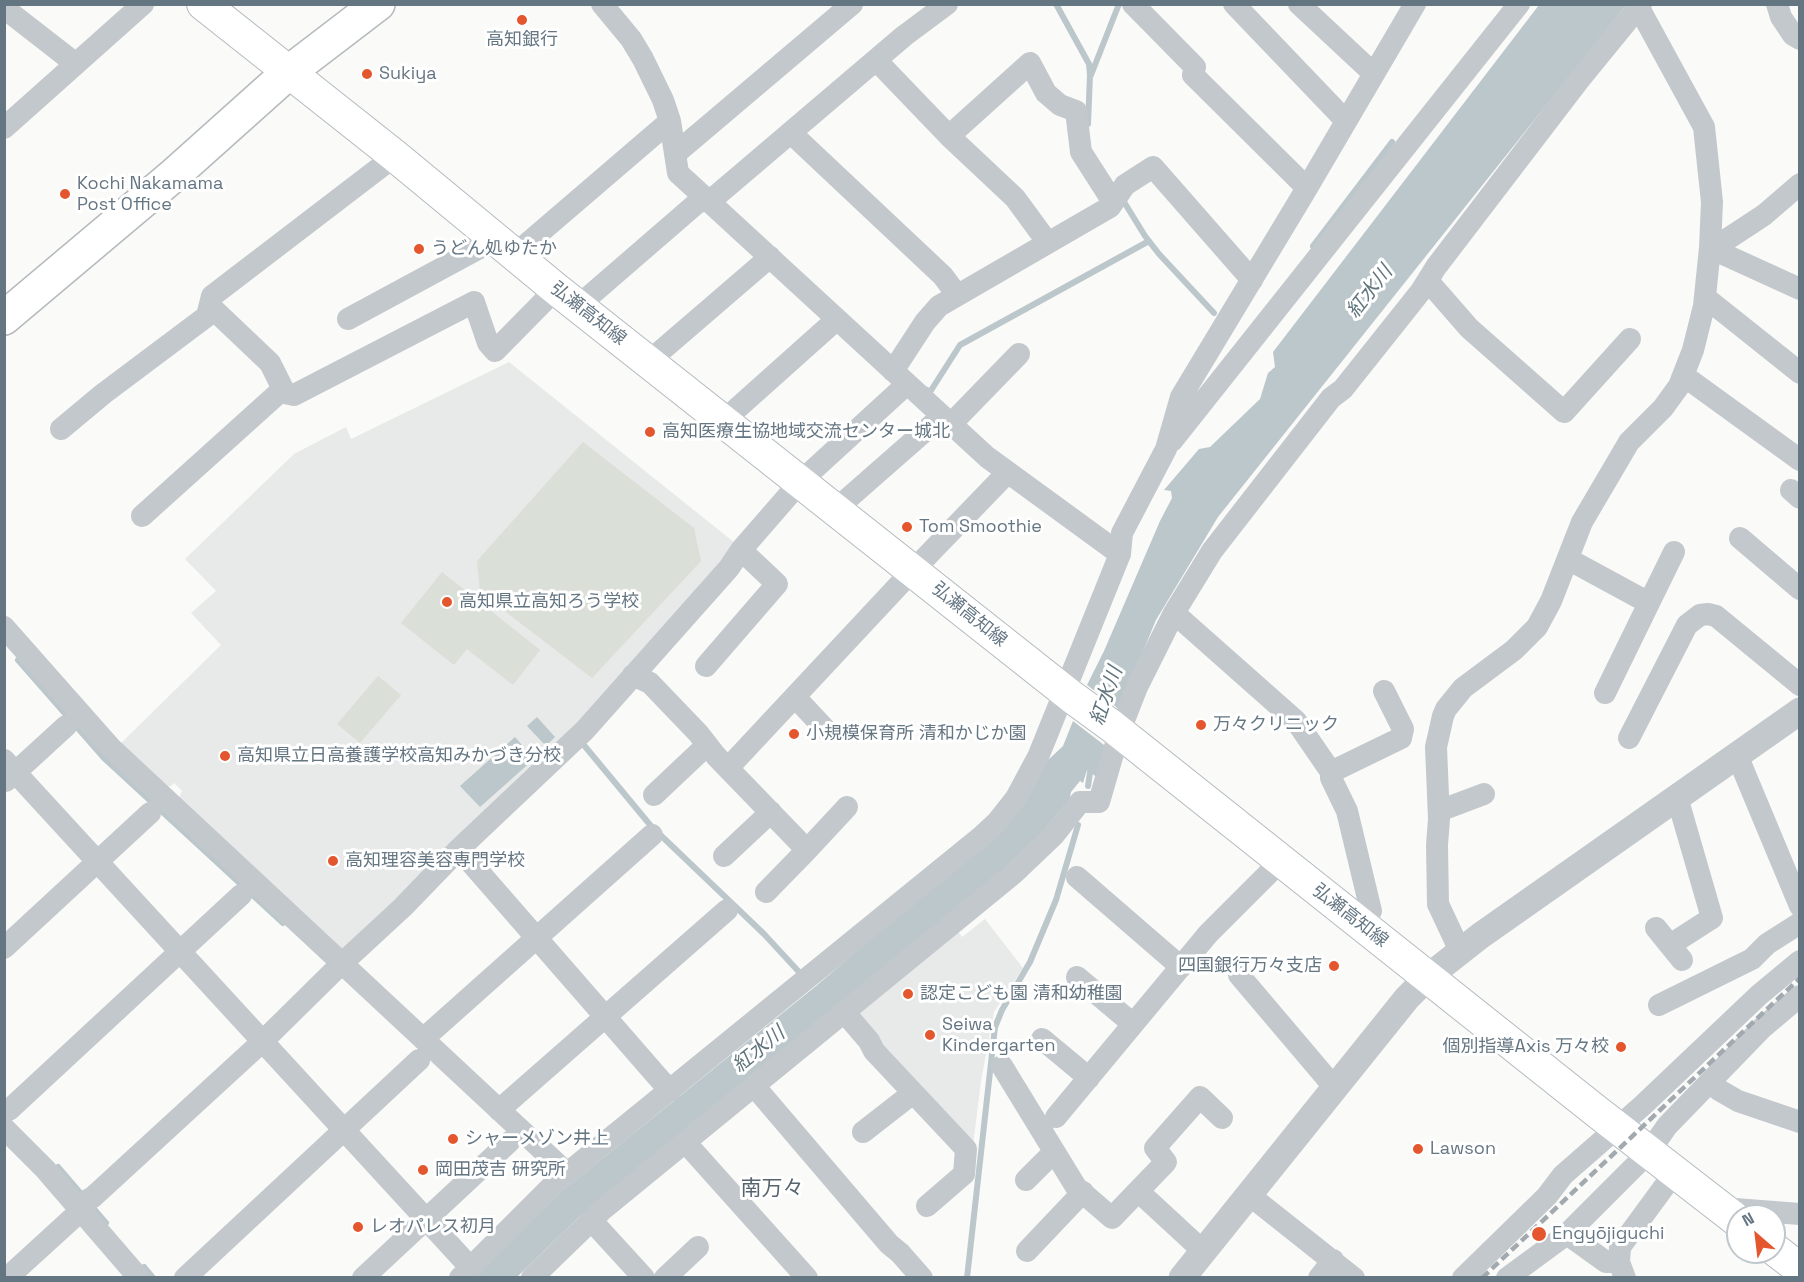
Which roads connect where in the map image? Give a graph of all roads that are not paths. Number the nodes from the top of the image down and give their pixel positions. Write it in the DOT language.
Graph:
graph roads {
  1 [pos="143,4"];
  2 [pos="203,4"];
  3 [pos="378,4"];
  4 [pos="602,4"];
  5 [pos="852,4"];
  6 [pos="947,4"];
  7 [pos="1133,4"];
  8 [pos="1234,4"];
  9 [pos="1299,4"];
  10 [pos="1415,4"];
  11 [pos="1519,4"];
  12 [pos="1777,4"];
  13 [pos="1640,6"];
  14 [pos="4,8"];
  15 [pos="1800,39"];
  16 [pos="876,60"];
  17 [pos="76,64"];
  18 [pos="289,72"];
  19 [pos="1374,74"];
  20 [pos="670,121"];
  21 [pos="1346,121"];
  22 [pos="4,128"];
  23 [pos="791,133"];
  24 [pos="949,136"];
  25 [pos="675,154"];
  26 [pos="395,156"];
  27 [pos="1800,184"];
  28 [pos="1308,188"];
  29 [pos="1117,196"];
  30 [pos="707,199"];
  31 [pos="1048,243"];
  32 [pos="505,247"];
  33 [pos="1710,248"];
  34 [pos="770,257"];
  35 [pos="1252,280"];
  36 [pos="1428,281"];
  37 [pos="1800,289"];
  38 [pos="957,295"];
  39 [pos="567,298"];
  40 [pos="1706,298"];
  41 [pos="210,306"];
  42 [pos="4,318"];
  43 [pos="348,319"];
  44 [pos="836,320"];
  45 [pos="1630,339"];
  46 [pos="1019,354"];
  47 [pos="648,362"];
  48 [pos="1800,373"];
  49 [pos="900,377"];
  50 [pos="1682,378"];
  51 [pos="283,389"];
  52 [pos="947,420"];
  53 [pos="723,421"];
  54 [pos="61,429"];
  55 [pos="1166,449"];
  56 [pos="1800,460"];
  57 [pos="1007,473"];
  58 [pos="801,482"];
  59 [pos="836,509"];
  60 [pos="142,516"];
  61 [pos="1740,537"];
  62 [pos="741,550"];
  63 [pos="1674,552"];
  64 [pos="1120,554"];
  65 [pos="1568,559"];
  66 [pos="913,571"];
  67 [pos="1800,589"];
  68 [pos="1649,603"];
  69 [pos="1174,613"];
  70 [pos="4,627"];
  71 [pos="706,666"];
  72 [pos="633,675"];
  73 [pos="1800,685"];
  74 [pos="1384,691"];
  75 [pos="1605,693"];
  76 [pos="1068,694"];
  77 [pos="795,697"];
  78 [pos="1800,711"];
  79 [pos="66,726"];
  80 [pos="825,729"];
  81 [pos="1116,730"];
  82 [pos="1629,738"];
  83 [pos="707,745"];
  84 [pos="1737,754"];
  85 [pos="728,768"];
  86 [pos="8,771"];
  87 [pos="1331,772"];
  88 [pos="1484,794"];
  89 [pos="654,795"];
  90 [pos="1677,797"];
  91 [pos="847,807"];
  92 [pos="1439,811"];
  93 [pos="771,812"];
  94 [pos="150,813"];
  95 [pos="652,835"];
  96 [pos="459,849"];
  97 [pos="807,850"];
  98 [pos="724,856"];
  99 [pos="1281,861"];
  100 [pos="97,862"];
  101 [pos="1077,878"];
  102 [pos="766,892"];
  103 [pos="241,895"];
  104 [pos="1800,906"];
  105 [pos="727,910"];
  106 [pos="1800,923"];
  107 [pos="1361,925"];
  108 [pos="537,938"];
  109 [pos="1670,944"];
  110 [pos="4,948"];
  111 [pos="180,951"];
  112 [pos="1461,951"];
  113 [pos="1800,961"];
  114 [pos="1181,967"];
  115 [pos="337,969"];
  116 [pos="1239,975"];
  117 [pos="1077,977"];
  118 [pos="1428,977"];
  119 [pos="1659,1005"];
  120 [pos="1797,1006"];
  121 [pos="845,1013"];
  122 [pos="605,1016"];
  123 [pos="1133,1024"];
  124 [pos="1042,1039"];
  125 [pos="263,1041"];
  126 [pos="421,1049"];
  127 [pos="1002,1066"];
  128 [pos="1089,1078"];
  129 [pos="1710,1082"];
  130 [pos="755,1087"];
  131 [pos="1334,1087"];
  132 [pos="670,1091"];
  133 [pos="913,1093"];
  134 [pos="499,1110"];
  135 [pos="1056,1117"];
  136 [pos="1222,1118"];
  137 [pos="1800,1122"];
  138 [pos="1617,1128"];
  139 [pos="345,1130"];
  140 [pos="8,1131"];
  141 [pos="863,1132"];
  142 [pos="509,1142"];
  143 [pos="686,1143"];
  144 [pos="1054,1152"];
  145 [pos="1649,1152"];
  146 [pos="1675,1172"];
  147 [pos="567,1173"];
  148 [pos="1026,1180"];
  149 [pos="1138,1191"];
  150 [pos="1083,1192"];
  151 [pos="1248,1194"];
  152 [pos="85,1204"];
  153 [pos="927,1206"];
  154 [pos="1726,1212"];
  155 [pos="427,1219"];
  156 [pos="591,1220"];
  157 [pos="1567,1234"];
  158 [pos="698,1247"];
  159 [pos="1027,1251"];
  160 [pos="1203,1251"];
  161 [pos="1786,1258"];
  162 [pos="1326,1269"];
  163 [pos="1800,1269"];
  164 [pos="1622,1270"];
  165 [pos="465,1272"];
  166 [pos="1513,1276"];
  167 [pos="7,1278"];
  168 [pos="139,1278"];
  169 [pos="184,1278"];
  170 [pos="363,1278"];
  171 [pos="532,1278"];
  172 [pos="644,1278"];
  173 [pos="665,1278"];
  174 [pos="807,1278"];
  175 [pos="922,1278"];
  176 [pos="1182,1278"];
  177 [pos="1354,1278"];
  178 [pos="1463,1278"];
  1 -- 17 [label="street"];
  2 -- 18 [label="main road, 弘瀬高知線"];
  3 -- 18 [label="main road"];
  4 -- 20 [label="street"];
  5 -- 25 [label="street"];
  6 -- 16 [label="street"];
  7 -- 28 [label="street"];
  8 -- 21 [label="street"];
  9 -- 19 [label="street"];
  10 -- 19 [label="street"];
  11 -- 55 [label="street"];
  12 -- 15 [label="street"];
  13 -- 33 [label="street"];
  13 -- 36 [label="street"];
  14 -- 17 [label="street"];
  16 -- 23 [label="street"];
  16 -- 24 [label="street"];
  17 -- 22 [label="street"];
  18 -- 26 [label="main road, 弘瀬高知線"];
  18 -- 42 [label="main road"];
  19 -- 21 [label="street"];
  20 -- 25 [label="street"];
  20 -- 32 [label="street"];
  21 -- 28 [label="street"];
  23 -- 30 [label="street"];
  23 -- 38 [label="street"];
  24 -- 29 [label="street"];
  24 -- 31 [label="street"];
  25 -- 30 [label="street"];
  26 -- 32 [label="main road, 弘瀬高知線"];
  26 -- 41 [label="street"];
  27 -- 33 [label="street"];
  28 -- 35 [label="street"];
  29 -- 31 [label="street"];
  29 -- 35 [label="street"];
  30 -- 34 [label="street"];
  30 -- 39 [label="street"];
  31 -- 38 [label="street"];
  32 -- 39 [label="main road, 弘瀬高知線"];
  32 -- 43 [label="street"];
  33 -- 37 [label="street"];
  33 -- 40 [label="street"];
  34 -- 44 [label="street"];
  34 -- 47 [label="street"];
  35 -- 55 [label="street"];
  36 -- 45 [label="street"];
  36 -- 69 [label="street"];
  38 -- 49 [label="street"];
  39 -- 47 [label="main road, 弘瀬高知線"];
  39 -- 51 [label="street"];
  40 -- 48 [label="street"];
  40 -- 50 [label="street"];
  41 -- 51 [label="street"];
  41 -- 54 [label="street"];
  44 -- 49 [label="street"];
  44 -- 53 [label="street"];
  46 -- 52 [label="street"];
  47 -- 53 [label="main road, 弘瀬高知線"];
  49 -- 52 [label="street"];
  49 -- 58 [label="street"];
  50 -- 56 [label="street"];
  50 -- 65 [label="street"];
  51 -- 60 [label="street"];
  52 -- 57 [label="street"];
  52 -- 59 [label="street"];
  53 -- 58 [label="main road, 弘瀬高知線"];
  55 -- 64 [label="street"];
  57 -- 64 [label="street"];
  57 -- 66 [label="street"];
  58 -- 59 [label="main road, 弘瀬高知線"];
  58 -- 62 [label="street"];
  59 -- 66 [label="main road, 弘瀬高知線"];
  61 -- 67 [label="street"];
  62 -- 71 [label="street"];
  62 -- 72 [label="street"];
  63 -- 68 [label="street"];
  64 -- 76 [label="street"];
  65 -- 68 [label="street"];
  65 -- 92 [label="street"];
  66 -- 76 [label="main road, 弘瀬高知線"];
  66 -- 77 [label="street"];
  68 -- 75 [label="street"];
  69 -- 81 [label="street"];
  69 -- 87 [label="street"];
  70 -- 115 [label="street"];
  72 -- 83 [label="street"];
  72 -- 96 [label="street"];
  73 -- 82 [label="street"];
  74 -- 87 [label="street"];
  76 -- 81 [label="main road, 弘瀬高知線"];
  76 -- 132 [label="street"];
  77 -- 80 [label="street"];
  77 -- 85 [label="street"];
  78 -- 84 [label="street"];
  79 -- 86 [label="street"];
  81 -- 99 [label="main road, 弘瀬高知線"];
  81 -- 121 [label="street"];
  83 -- 85 [label="street"];
  83 -- 89 [label="street"];
  84 -- 90 [label="street"];
  84 -- 104 [label="street"];
  85 -- 93 [label="street"];
  86 -- 100 [label="street"];
  87 -- 107 [label="street"];
  88 -- 92 [label="street"];
  90 -- 109 [label="street"];
  90 -- 112 [label="street"];
  91 -- 97 [label="street"];
  92 -- 112 [label="street"];
  93 -- 97 [label="street"];
  93 -- 98 [label="street"];
  94 -- 100 [label="street"];
  95 -- 108 [label="street"];
  96 -- 108 [label="street"];
  96 -- 115 [label="street"];
  97 -- 102 [label="street"];
  99 -- 107 [label="main road, 弘瀬高知線"];
  99 -- 114 [label="street"];
  100 -- 110 [label="street"];
  100 -- 111 [label="street"];
  101 -- 114 [label="street"];
  103 -- 111 [label="street"];
  105 -- 122 [label="street"];
  106 -- 119 [label="street"];
  107 -- 118 [label="main road, 弘瀬高知線"];
  108 -- 122 [label="street"];
  108 -- 126 [label="street"];
  111 -- 125 [label="street"];
  111 -- 140 [label="street"];
  112 -- 118 [label="street"];
  113 -- 138 [label="street"];
  114 -- 123 [label="street"];
  115 -- 125 [label="street"];
  115 -- 126 [label="street"];
  116 -- 131 [label="street"];
  117 -- 123 [label="street"];
  118 -- 131 [label="street"];
  118 -- 138 [label="main road, 弘瀬高知線"];
  120 -- 129 [label="street"];
  121 -- 130 [label="street"];
  121 -- 133 [label="street"];
  122 -- 132 [label="street"];
  122 -- 134 [label="street"];
  123 -- 128 [label="street"];
  124 -- 128 [label="street"];
  125 -- 139 [label="street"];
  125 -- 152 [label="street"];
  126 -- 134 [label="street"];
  126 -- 139 [label="street"];
  127 -- 144 [label="street"];
  128 -- 135 [label="street"];
  129 -- 137 [label="street"];
  129 -- 145 [label="street"];
  130 -- 143 [label="street"];
  130 -- 175 [label="street"];
  131 -- 151 [label="street"];
  132 -- 147 [label="street"];
  133 -- 141 [label="street"];
  133 -- 153 [label="street"];
  134 -- 147 [label="street"];
  136 -- 149 [label="street"];
  138 -- 145 [label="main road, 弘瀬高知線"];
  138 -- 178 [label="street"];
  139 -- 155 [label="street"];
  139 -- 169 [label="street"];
  140 -- 152 [label="street"];
  142 -- 155 [label="street"];
  143 -- 156 [label="street"];
  143 -- 174 [label="street"];
  144 -- 148 [label="street"];
  144 -- 150 [label="street"];
  145 -- 146 [label="main road, 弘瀬高知線"];
  145 -- 157 [label="street"];
  146 -- 154 [label="main road, 弘瀬高知線"];
  146 -- 164 [label="street"];
  147 -- 165 [label="street"];
  149 -- 150 [label="street"];
  149 -- 160 [label="street"];
  150 -- 159 [label="street"];
  151 -- 160 [label="street"];
  151 -- 162 [label="street"];
  152 -- 167 [label="street"];
  152 -- 168 [label="street"];
  155 -- 165 [label="street"];
  155 -- 170 [label="street"];
  156 -- 171 [label="street"];
  156 -- 172 [label="street"];
  157 -- 164 [label="street"];
  157 -- 166 [label="street"];
  158 -- 173 [label="street"];
  160 -- 176 [label="street"];
  161 -- 163 [label="main road"];
  162 -- 177 [label="street"];
}
